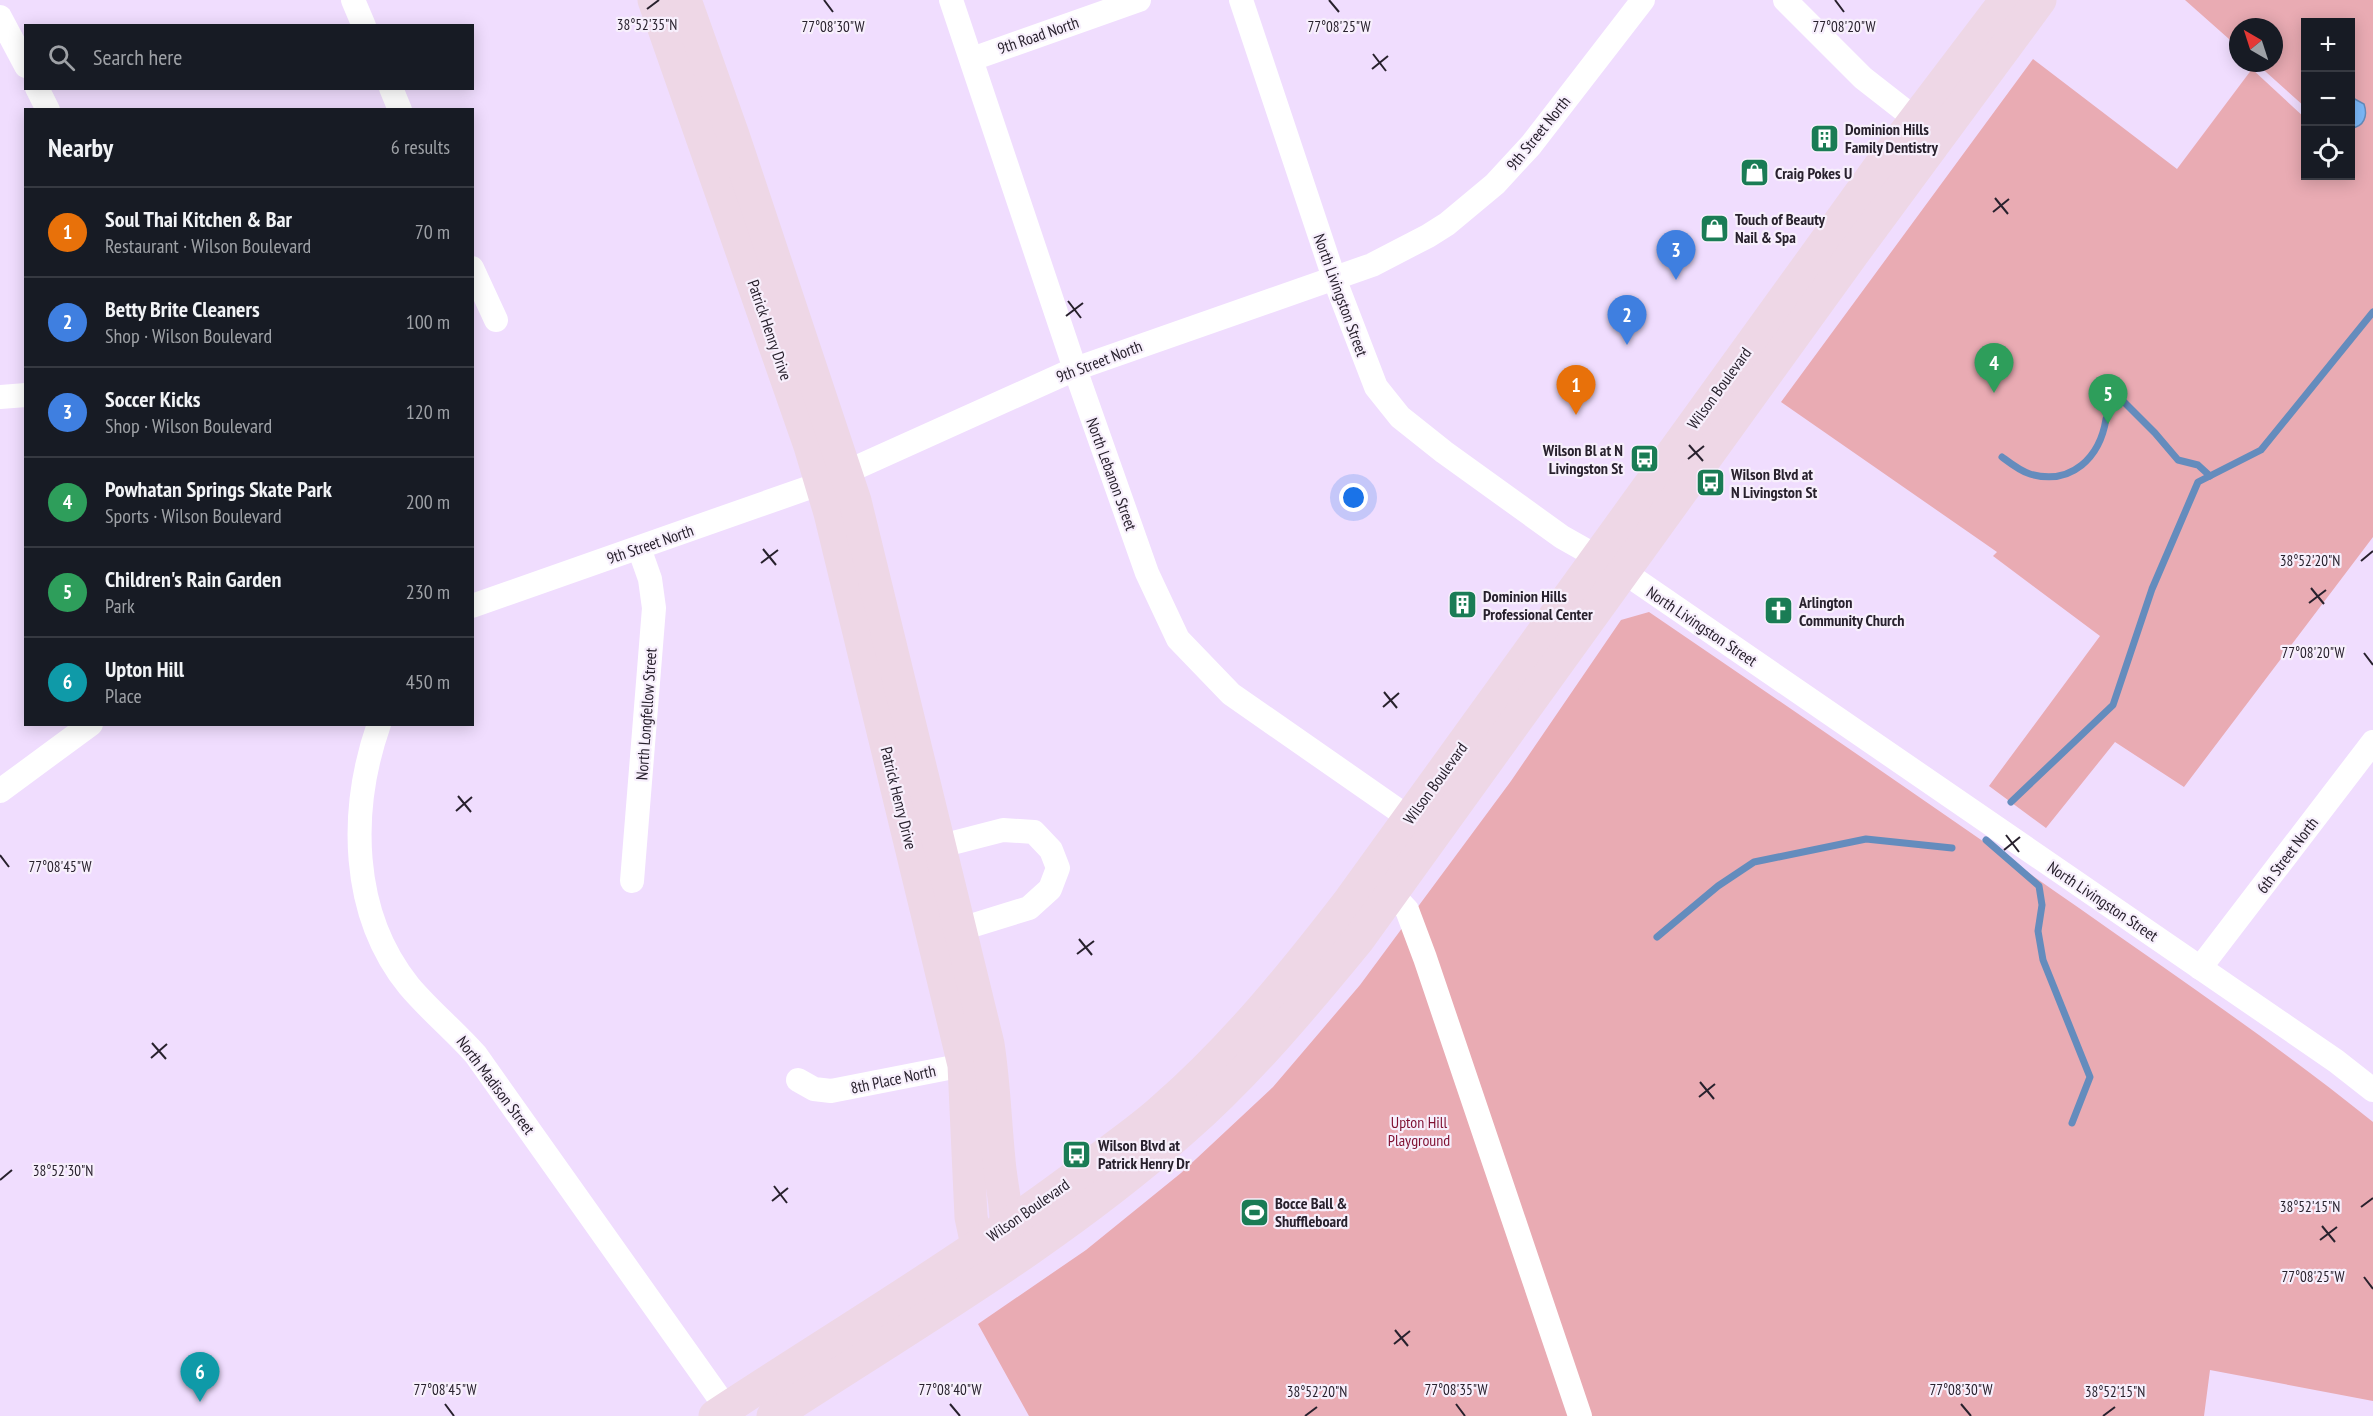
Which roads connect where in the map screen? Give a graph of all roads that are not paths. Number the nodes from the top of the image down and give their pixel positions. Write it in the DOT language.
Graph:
graph roads {
  1 [pos="353,0"];
  2 [pos="654,0"];
  3 [pos="685,0"];
  4 [pos="951,0"];
  5 [pos="1139,0"];
  6 [pos="1241,0"];
  7 [pos="1643,0"];
  8 [pos="1785,0"];
  9 [pos="2006,0"];
  10 [pos="2040,0"];
  11 [pos="0,17"];
  12 [pos="363,24"];
  13 [pos="972,58"];
  14 [pos="24,62"];
  15 [pos="38,90"];
  16 [pos="392,90"];
  17 [pos="47,108"];
  18 [pos="399,108"];
  19 [pos="1926,128"];
  20 [pos="474,272"];
  21 [pos="1334,278"];
  22 [pos="496,320"];
  23 [pos="1075,369"];
  24 [pos="24,395"];
  25 [pos="0,397"];
  26 [pos="834,479"];
  27 [pos="639,548"];
  28 [pos="1611,565"];
  29 [pos="474,605"];
  30 [pos="88,726"];
  31 [pos="378,726"];
  32 [pos="2373,742"];
  33 [pos="0,791"];
  34 [pos="1422,827"];
  35 [pos="941,846"];
  36 [pos="632,881"];
  37 [pos="1392,894"];
  38 [pos="961,929"];
  39 [pos="2200,968"];
  40 [pos="977,1062"];
  41 [pos="798,1080"];
  42 [pos="2373,1090"];
  43 [pos="1008,1225"];
  44 [pos="977,1245"];
  45 [pos="999,1271"];
  46 [pos="725,1413"];
  47 [pos="773,1416"];
  48 [pos="1580,1416"];
  1 -- 12 [label="street"];
  2 -- 26 [label="main road, Patrick Henry Drive"];
  3 -- 26 [label="main road, Patrick Henry Drive"];
  4 -- 13 [label="street, North Lebanon Street"];
  5 -- 13 [label="street, 9th Road North"];
  6 -- 21 [label="street, North Livingston Street"];
  7 -- 21 [label="street, 9th Street North"];
  8 -- 19 [label="street"];
  9 -- 19 [label="main road, Wilson Boulevard"];
  10 -- 19 [label="main road, Wilson Boulevard"];
  11 -- 14 [label="street"];
  13 -- 23 [label="street, North Lebanon Street"];
  15 -- 17 [label="street"];
  16 -- 18 [label="street"];
  19 -- 28 [label="main road, Wilson Boulevard"];
  20 -- 22 [label="street"];
  21 -- 23 [label="street, 9th Street North"];
  21 -- 28 [label="street, North Livingston Street"];
  23 -- 26 [label="street, 9th Street North"];
  23 -- 34 [label="street, North Lebanon Street"];
  24 -- 25 [label="street"];
  26 -- 27 [label="street, 9th Street North"];
  26 -- 35 [label="main road, Patrick Henry Drive"];
  26 -- 40 [label="main road, Patrick Henry Drive"];
  27 -- 29 [label="street, 9th Street North"];
  27 -- 36 [label="street, North Longfellow Street"];
  28 -- 34 [label="main road, Wilson Boulevard"];
  28 -- 39 [label="street, North Livingston Street"];
  30 -- 33 [label="street"];
  31 -- 46 [label="street, North Madison Street"];
  32 -- 39 [label="street, 6th Street North"];
  34 -- 37 [label="main road, Wilson Boulevard"];
  34 -- 43 [label="main road, Wilson Boulevard"];
  35 -- 38 [label="main road, Patrick Henry Drive"];
  35 -- 38 [label="street, Patrick Henry Drive"];
  37 -- 45 [label="main road, Wilson Boulevard"];
  37 -- 48 [label="street"];
  38 -- 40 [label="main road, Patrick Henry Drive"];
  39 -- 42 [label="street, North Livingston Street"];
  40 -- 41 [label="street, 8th Place North"];
  40 -- 43 [label="main road, Patrick Henry Drive"];
  40 -- 44 [label="main road, Patrick Henry Drive"];
  43 -- 44 [label="main road, Wilson Boulevard"];
  43 -- 45 [label="main road, Patrick Henry Drive"];
  44 -- 45 [label="main road, Patrick Henry Drive"];
  44 -- 46 [label="main road, Wilson Boulevard"];
  45 -- 47 [label="main road, Wilson Boulevard"];
}
